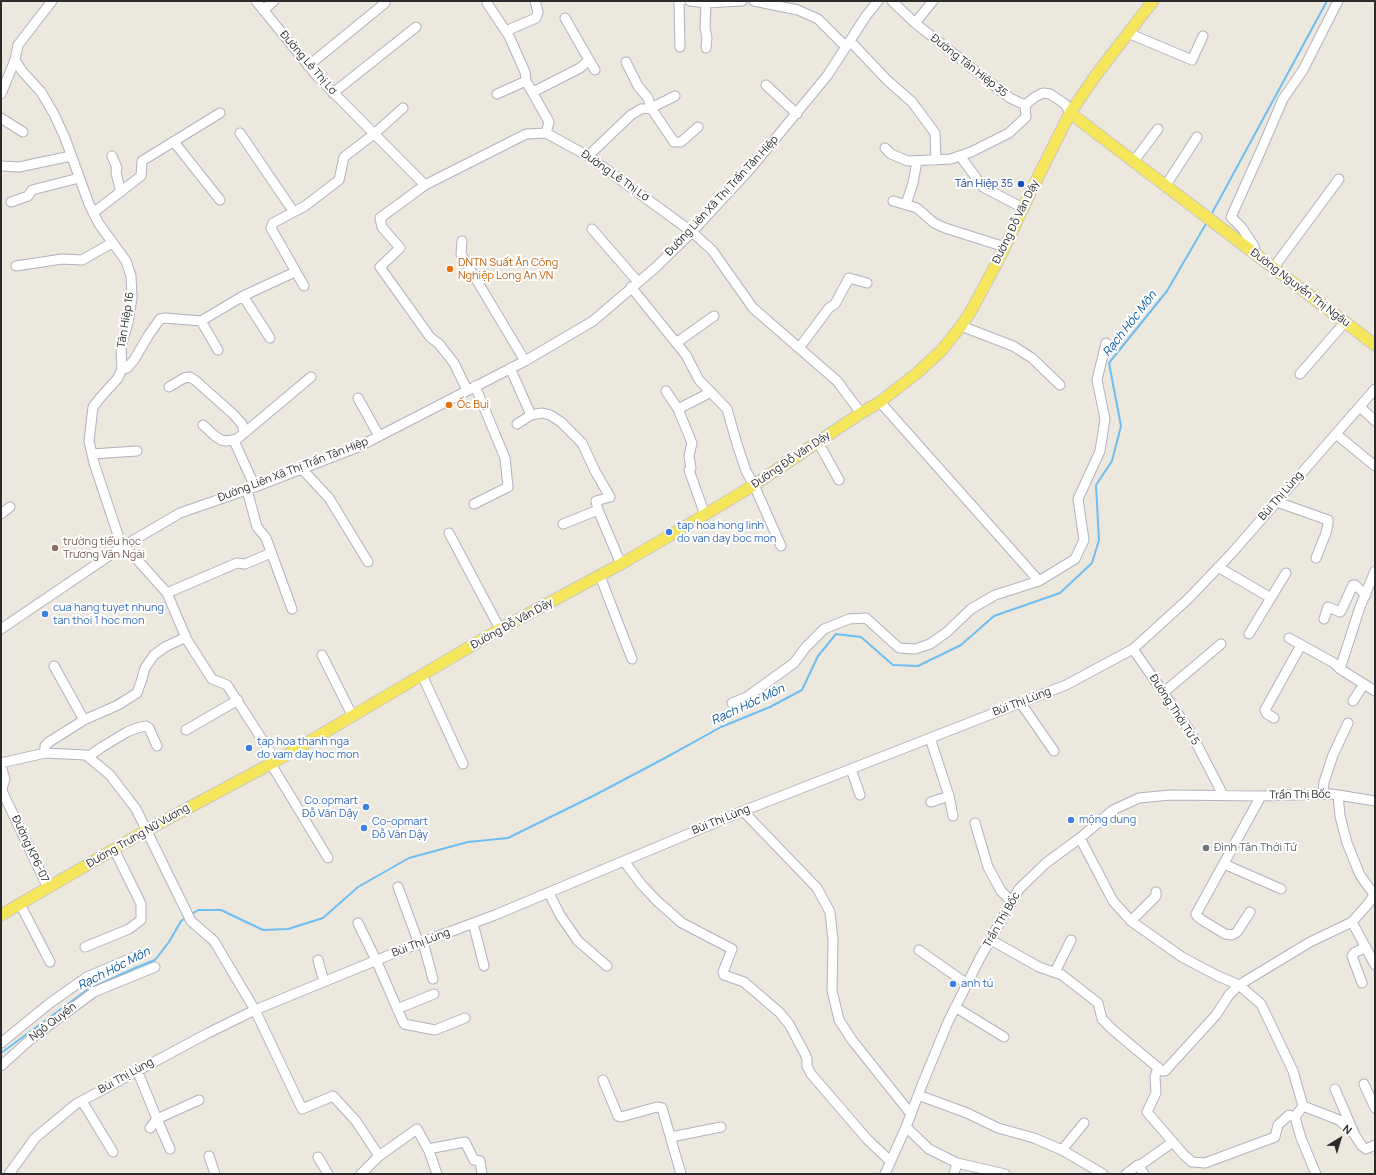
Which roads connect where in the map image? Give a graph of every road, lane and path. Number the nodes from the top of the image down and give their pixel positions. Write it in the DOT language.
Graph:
graph roads {
  1 [pos="52,1"];
  2 [pos="256,1"];
  3 [pos="274,1"];
  4 [pos="535,1"];
  5 [pos="682,1"];
  6 [pos="690,1"];
  7 [pos="742,1"];
  8 [pos="754,1"];
  9 [pos="878,1"];
  10 [pos="892,1"];
  11 [pos="933,1"];
  12 [pos="1153,1"];
  13 [pos="1338,1"];
  14 [pos="385,3"];
  15 [pos="487,3"];
  16 [pos="706,3"];
  17 [pos="263,10"];
  18 [pos="565,18"];
  19 [pos="915,23"];
  20 [pos="416,27"];
  21 [pos="506,31"];
  22 [pos="1128,34"];
  23 [pos="1203,36"];
  24 [pos="848,44"];
  25 [pos="680,47"];
  26 [pos="706,48"];
  27 [pos="14,60"];
  28 [pos="589,60"];
  29 [pos="626,62"];
  30 [pos="308,66"];
  31 [pos="595,70"];
  32 [pos="526,81"];
  33 [pos="766,85"];
  34 [pos="533,92"];
  35 [pos="333,93"];
  36 [pos="1,94"];
  37 [pos="497,94"];
  38 [pos="675,96"];
  39 [pos="1026,105"];
  40 [pos="403,108"];
  41 [pos="651,108"];
  42 [pos="220,113"];
  43 [pos="1070,113"];
  44 [pos="797,114"];
  45 [pos="1,118"];
  46 [pos="698,126"];
  47 [pos="1158,129"];
  48 [pos="23,132"];
  49 [pos="240,133"];
  50 [pos="546,133"];
  51 [pos="374,134"];
  52 [pos="1197,137"];
  53 [pos="174,142"];
  54 [pos="885,148"];
  55 [pos="71,156"];
  56 [pos="112,156"];
  57 [pos="588,156"];
  58 [pos="960,156"];
  59 [pos="936,160"];
  60 [pos="917,161"];
  61 [pos="1134,161"];
  62 [pos="1,166"];
  63 [pos="79,178"];
  64 [pos="1339,179"];
  65 [pos="425,185"];
  66 [pos="1166,185"];
  67 [pos="121,192"];
  68 [pos="220,200"];
  69 [pos="893,201"];
  70 [pos="11,202"];
  71 [pos="906,204"];
  72 [pos="1023,208"];
  73 [pos="293,211"];
  74 [pos="93,213"];
  75 [pos="592,230"];
  76 [pos="692,232"];
  77 [pos="462,241"];
  78 [pos="112,243"];
  79 [pos="1004,247"];
  80 [pos="1256,255"];
  81 [pos="16,266"];
  82 [pos="1274,267"];
  83 [pos="295,272"];
  84 [pos="635,284"];
  85 [pos="867,284"];
  86 [pos="304,286"];
  87 [pos="243,296"];
  88 [pos="714,316"];
  89 [pos="201,321"];
  90 [pos="1345,322"];
  91 [pos="962,326"];
  92 [pos="270,338"];
  93 [pos="676,343"];
  94 [pos="1106,343"];
  95 [pos="1375,345"];
  96 [pos="799,348"];
  97 [pos="218,350"];
  98 [pos="525,361"];
  99 [pos="510,368"];
  100 [pos="122,370"];
  101 [pos="1300,374"];
  102 [pos="311,377"];
  103 [pos="1060,385"];
  104 [pos="169,387"];
  105 [pos="471,388"];
  106 [pos="1375,389"];
  107 [pos="666,391"];
  108 [pos="711,392"];
  109 [pos="358,398"];
  110 [pos="880,402"];
  111 [pos="1360,407"];
  112 [pos="678,409"];
  113 [pos="861,413"];
  114 [pos="531,415"];
  115 [pos="1375,421"];
  116 [pos="517,424"];
  117 [pos="202,425"];
  118 [pos="244,432"];
  119 [pos="1336,434"];
  120 [pos="379,436"];
  121 [pos="237,439"];
  122 [pos="818,442"];
  123 [pos="137,451"];
  124 [pos="92,454"];
  125 [pos="1375,466"];
  126 [pos="302,469"];
  127 [pos="839,480"];
  128 [pos="754,485"];
  129 [pos="251,488"];
  130 [pos="1277,502"];
  131 [pos="474,504"];
  132 [pos="10,507"];
  133 [pos="598,510"];
  134 [pos="1,514"];
  135 [pos="705,515"];
  136 [pos="563,524"];
  137 [pos="449,533"];
  138 [pos="781,546"];
  139 [pos="122,547"];
  140 [pos="271,553"];
  141 [pos="1316,558"];
  142 [pos="368,562"];
  143 [pos="621,564"];
  144 [pos="1218,567"];
  145 [pos="1375,571"];
  146 [pos="1286,573"];
  147 [pos="600,576"];
  148 [pos="1039,581"];
  149 [pos="167,593"];
  150 [pos="1366,595"];
  151 [pos="1271,598"];
  152 [pos="292,609"];
  153 [pos="1324,619"];
  154 [pos="1,629"];
  155 [pos="500,629"];
  156 [pos="1249,634"];
  157 [pos="186,637"];
  158 [pos="1289,638"];
  159 [pos="1221,644"];
  160 [pos="1301,645"];
  161 [pos="1133,649"];
  162 [pos="322,655"];
  163 [pos="632,659"];
  164 [pos="54,666"];
  165 [pos="1340,668"];
  166 [pos="422,675"];
  167 [pos="1364,684"];
  168 [pos="1375,690"];
  169 [pos="1163,692"];
  170 [pos="238,700"];
  171 [pos="1353,701"];
  172 [pos="1020,702"];
  173 [pos="732,703"];
  174 [pos="352,715"];
  175 [pos="1274,718"];
  176 [pos="84,720"];
  177 [pos="1348,723"];
  178 [pos="186,730"];
  179 [pos="930,738"];
  180 [pos="157,746"];
  181 [pos="1054,750"];
  182 [pos="45,753"];
  183 [pos="88,757"];
  184 [pos="273,762"];
  185 [pos="1,764"];
  186 [pos="463,764"];
  187 [pos="851,769"];
  188 [pos="1323,794"];
  189 [pos="1338,794"];
  190 [pos="1223,795"];
  191 [pos="860,796"];
  192 [pos="949,796"];
  193 [pos="1261,796"];
  194 [pos="1375,801"];
  195 [pos="931,802"];
  196 [pos="743,811"];
  197 [pos="953,816"];
  198 [pos="975,823"];
  199 [pos="147,830"];
  200 [pos="1080,838"];
  201 [pos="114,849"];
  202 [pos="328,858"];
  203 [pos="624,861"];
  204 [pos="1224,864"];
  205 [pos="398,887"];
  206 [pos="48,888"];
  207 [pos="1281,889"];
  208 [pos="1156,892"];
  209 [pos="549,893"];
  210 [pos="1374,895"];
  211 [pos="1012,902"];
  212 [pos="20,904"];
  213 [pos="1250,912"];
  214 [pos="1,915"];
  215 [pos="1131,921"];
  216 [pos="1352,922"];
  217 [pos="358,923"];
  218 [pos="473,923"];
  219 [pos="991,940"];
  220 [pos="1071,940"];
  221 [pos="421,943"];
  222 [pos="85,947"];
  223 [pos="1366,947"];
  224 [pos="919,950"];
  225 [pos="141,954"];
  226 [pos="318,960"];
  227 [pos="376,960"];
  228 [pos="50,962"];
  229 [pos="1375,964"];
  230 [pos="484,966"];
  231 [pos="607,966"];
  232 [pos="155,967"];
  233 [pos="1055,972"];
  234 [pos="433,979"];
  235 [pos="324,982"];
  236 [pos="1362,983"];
  237 [pos="967,984"];
  238 [pos="1239,985"];
  239 [pos="434,994"];
  240 [pos="955,1007"];
  241 [pos="397,1009"];
  242 [pos="255,1010"];
  243 [pos="465,1018"];
  244 [pos="1004,1037"];
  245 [pos="1,1043"];
  246 [pos="1,1066"];
  247 [pos="1158,1067"];
  248 [pos="137,1070"];
  249 [pos="603,1080"];
  250 [pos="1364,1084"];
  251 [pos="1335,1089"];
  252 [pos="918,1096"];
  253 [pos="199,1100"];
  254 [pos="82,1101"];
  255 [pos="1303,1106"];
  256 [pos="1375,1108"];
  257 [pos="911,1114"];
  258 [pos="1295,1117"];
  259 [pos="158,1119"];
  260 [pos="1084,1123"];
  261 [pos="721,1127"];
  262 [pos="906,1127"];
  263 [pos="150,1128"];
  264 [pos="1354,1134"];
  265 [pos="670,1137"];
  266 [pos="1173,1142"];
  267 [pos="1374,1147"];
  268 [pos="170,1149"];
  269 [pos="428,1149"];
  270 [pos="1062,1150"];
  271 [pos="113,1152"];
  272 [pos="209,1156"];
  273 [pos="379,1156"];
  274 [pos="318,1157"];
  275 [pos="890,1161"];
  276 [pos="957,1163"];
  277 [pos="1142,1170"];
  278 [pos="9,1174"];
  279 [pos="215,1174"];
  280 [pos="328,1174"];
  281 [pos="361,1174"];
  282 [pos="437,1174"];
  283 [pos="482,1174"];
  284 [pos="681,1174"];
  285 [pos="885,1174"];
  286 [pos="954,1174"];
  287 [pos="1005,1174"];
  288 [pos="1103,1174"];
  289 [pos="1126,1174"];
  290 [pos="1316,1174"];
  1 -- 27 [label="street"];
  2 -- 17 [label="street, Đường Lê Thị Lơ"];
  3 -- 17 [label="street"];
  4 -- 21 [label="street"];
  5 -- 25 [label="street"];
  6 -- 16 [label="street"];
  7 -- 16 [label="street"];
  8 -- 24 [label="street"];
  9 -- 24 [label="street, Đường Liên Xã Thị Trấn Tân Hiệp"];
  10 -- 19 [label="street, Đường Tân Hiệp 35"];
  11 -- 19 [label="street"];
  12 -- 22 [label="main road, Đường Đỗ Văn Dậy"];
  13 -- 80 [label="street"];
  14 -- 30 [label="street"];
  15 -- 21 [label="street"];
  16 -- 26 [label="street"];
  17 -- 30 [label="street, Đường Lê Thị Lơ"];
  18 -- 28 [label="street"];
  19 -- 39 [label="street, Đường Tân Hiệp 35"];
  20 -- 35 [label="street"];
  21 -- 32 [label="street"];
  22 -- 23 [label="street"];
  22 -- 43 [label="main road, Đường Đỗ Văn Dậy"];
  24 -- 44 [label="street, Đường Liên Xã Thị Trấn Tân Hiệp"];
  24 -- 59 [label="street"];
  27 -- 36 [label="street"];
  27 -- 55 [label="street, Tân Hiệp 16"];
  28 -- 31 [label="street"];
  28 -- 34 [label="street"];
  29 -- 41 [label="street"];
  30 -- 35 [label="street, Đường Lê Thị Lơ"];
  32 -- 34 [label="street"];
  32 -- 37 [label="street"];
  33 -- 44 [label="street"];
  34 -- 50 [label="street"];
  35 -- 51 [label="street, Đường Lê Thị Lơ"];
  38 -- 41 [label="street"];
  39 -- 43 [label="street"];
  39 -- 58 [label="street"];
  40 -- 51 [label="street"];
  41 -- 46 [label="street"];
  41 -- 57 [label="street"];
  42 -- 53 [label="street"];
  43 -- 61 [label="main road"];
  43 -- 72 [label="main road, Đường Đỗ Văn Dậy"];
  44 -- 76 [label="street, Đường Liên Xã Thị Trấn Tân Hiệp"];
  45 -- 48 [label="street"];
  47 -- 61 [label="street"];
  49 -- 73 [label="street"];
  50 -- 57 [label="street, Đường Lê Thị Lơ"];
  50 -- 65 [label="street"];
  51 -- 65 [label="street, Đường Lê Thị Lơ"];
  51 -- 73 [label="street"];
  52 -- 66 [label="street"];
  53 -- 67 [label="street"];
  53 -- 68 [label="street"];
  54 -- 60 [label="street"];
  55 -- 62 [label="street"];
  55 -- 63 [label="street, Tân Hiệp 16"];
  56 -- 67 [label="street"];
  57 -- 76 [label="street, Đường Lê Thị Lơ"];
  58 -- 59 [label="street"];
  58 -- 72 [label="street"];
  59 -- 60 [label="street"];
  60 -- 71 [label="street"];
  61 -- 66 [label="main road"];
  63 -- 70 [label="street"];
  63 -- 74 [label="street, Tân Hiệp 16"];
  64 -- 82 [label="street"];
  65 -- 105 [label="street"];
  66 -- 80 [label="main road, Đường Nguyễn Thị Ngâu"];
  67 -- 74 [label="street"];
  69 -- 71 [label="street"];
  71 -- 79 [label="street"];
  72 -- 79 [label="main road, Đường Đỗ Văn Dậy"];
  73 -- 83 [label="street"];
  74 -- 78 [label="street, Tân Hiệp 16"];
  75 -- 84 [label="street"];
  76 -- 84 [label="street, Đường Liên Xã Thị Trấn Tân Hiệp"];
  76 -- 96 [label="street, Đường Lê Thị Lơ"];
  77 -- 98 [label="street"];
  78 -- 81 [label="street"];
  78 -- 100 [label="street, Tân Hiệp 16"];
  79 -- 91 [label="main road, Đường Đỗ Văn Dậy"];
  80 -- 82 [label="main road, Đường Nguyễn Thị Ngâu"];
  82 -- 90 [label="main road, Đường Nguyễn Thị Ngâu"];
  83 -- 86 [label="street"];
  83 -- 87 [label="street"];
  84 -- 93 [label="street"];
  84 -- 98 [label="street, Đường Liên Xã Thị Trấn Tân Hiệp"];
  85 -- 96 [label="street"];
  87 -- 89 [label="street"];
  87 -- 92 [label="street"];
  88 -- 93 [label="street"];
  89 -- 97 [label="street"];
  89 -- 100 [label="street"];
  90 -- 95 [label="main road, Đường Nguyễn Thị Ngâu"];
  90 -- 101 [label="street"];
  91 -- 103 [label="street"];
  91 -- 110 [label="main road, Đường Đỗ Văn Dậy"];
  93 -- 108 [label="street"];
  94 -- 148 [label="street"];
  96 -- 113 [label="street, Đường Lê Thị Lơ"];
  98 -- 99 [label="street, Đường Liên Xã Thị Trấn Tân Hiệp"];
  99 -- 105 [label="street, Đường Liên Xã Thị Trấn Tân Hiệp"];
  99 -- 114 [label="street"];
  100 -- 124 [label="street"];
  102 -- 118 [label="street"];
  104 -- 118 [label="street"];
  105 -- 120 [label="street, Đường Liên Xã Thị Trấn Tân Hiệp"];
  105 -- 131 [label="street"];
  106 -- 111 [label="street, Bùi Thị Lùng"];
  107 -- 112 [label="street"];
  108 -- 112 [label="street"];
  108 -- 128 [label="street"];
  109 -- 120 [label="street"];
  110 -- 113 [label="main road, Đường Đỗ Văn Dậy"];
  110 -- 148 [label="street"];
  111 -- 115 [label="street"];
  111 -- 119 [label="street, Bùi Thị Lùng"];
  112 -- 135 [label="street"];
  113 -- 122 [label="main road, Đường Đỗ Văn Dậy"];
  114 -- 116 [label="street"];
  114 -- 133 [label="street"];
  117 -- 121 [label="street"];
  118 -- 121 [label="street"];
  119 -- 125 [label="street"];
  119 -- 130 [label="street, Bùi Thị Lùng"];
  120 -- 126 [label="street, Đường Liên Xã Thị Trấn Tân Hiệp"];
  121 -- 129 [label="street"];
  122 -- 127 [label="street"];
  122 -- 128 [label="main road, Đường Đỗ Văn Dậy"];
  123 -- 124 [label="street"];
  124 -- 139 [label="street"];
  126 -- 129 [label="street, Đường Liên Xã Thị Trấn Tân Hiệp"];
  126 -- 142 [label="street"];
  128 -- 135 [label="main road, Đường Đỗ Văn Dậy"];
  128 -- 138 [label="street"];
  129 -- 139 [label="street, Đường Liên Xã Thị Trấn Tân Hiệp"];
  129 -- 140 [label="street"];
  130 -- 141 [label="street"];
  130 -- 144 [label="street, Bùi Thị Lùng"];
  132 -- 134 [label="street"];
  133 -- 136 [label="street"];
  133 -- 143 [label="street"];
  135 -- 143 [label="main road, Đường Đỗ Văn Dậy"];
  137 -- 155 [label="street"];
  139 -- 149 [label="street"];
  139 -- 154 [label="street, Đường Liên Xã Thị Trấn Tân Hiệp"];
  140 -- 149 [label="street"];
  140 -- 152 [label="street"];
  143 -- 147 [label="main road, Đường Đỗ Văn Dậy"];
  144 -- 151 [label="street"];
  144 -- 161 [label="street, Bùi Thị Lùng"];
  145 -- 150 [label="street"];
  146 -- 151 [label="street"];
  147 -- 155 [label="main road, Đường Đỗ Văn Dậy"];
  147 -- 163 [label="street"];
  148 -- 173 [label="street"];
  149 -- 157 [label="street"];
  150 -- 153 [label="street"];
  150 -- 165 [label="street"];
  151 -- 156 [label="street"];
  155 -- 166 [label="main road, Đường Đỗ Văn Dậy"];
  157 -- 170 [label="street"];
  157 -- 176 [label="street"];
  158 -- 160 [label="street"];
  159 -- 169 [label="street"];
  160 -- 165 [label="street"];
  160 -- 175 [label="street"];
  161 -- 169 [label="street, Đường Thới Tứ 5"];
  161 -- 172 [label="street, Bùi Thị Lùng"];
  162 -- 174 [label="street"];
  164 -- 176 [label="street"];
  165 -- 167 [label="street"];
  166 -- 174 [label="main road, Đường Đỗ Văn Dậy"];
  166 -- 186 [label="street"];
  167 -- 168 [label="street"];
  167 -- 171 [label="street"];
  169 -- 190 [label="street, Đường Thới Tứ 5"];
  170 -- 178 [label="street"];
  170 -- 184 [label="street"];
  172 -- 179 [label="street, Bùi Thị Lùng"];
  172 -- 181 [label="street"];
  174 -- 184 [label="main road, Đường Đỗ Văn Dậy"];
  176 -- 182 [label="street"];
  177 -- 188 [label="street"];
  179 -- 187 [label="street, Bùi Thị Lùng"];
  179 -- 192 [label="street"];
  180 -- 183 [label="street"];
  182 -- 183 [label="street"];
  182 -- 185 [label="street"];
  183 -- 199 [label="street"];
  184 -- 199 [label="main road, Đường Trưng Nữ Vương"];
  184 -- 202 [label="street"];
  185 -- 206 [label="street, Đường KP6-07"];
  187 -- 191 [label="street"];
  187 -- 196 [label="street, Bùi Thị Lùng"];
  188 -- 189 [label="street, Trần Thị Bốc"];
  188 -- 193 [label="street, Trần Thị Bốc"];
  189 -- 194 [label="street, Trần Thị Bốc"];
  189 -- 210 [label="street"];
  190 -- 193 [label="street, Trần Thị Bốc"];
  190 -- 200 [label="street, Trần Thị Bốc"];
  192 -- 195 [label="street"];
  192 -- 197 [label="street"];
  193 -- 204 [label="street"];
  196 -- 203 [label="street, Bùi Thị Lùng"];
  196 -- 257 [label="street"];
  198 -- 211 [label="street"];
  199 -- 201 [label="main road, Đường Trưng Nữ Vương"];
  199 -- 242 [label="street"];
  200 -- 211 [label="street, Trần Thị Bốc"];
  200 -- 215 [label="street"];
  201 -- 206 [label="main road, Đường Trưng Nữ Vương"];
  201 -- 222 [label="street"];
  203 -- 209 [label="street, Bùi Thị Lùng"];
  203 -- 275 [label="street"];
  204 -- 207 [label="street"];
  204 -- 213 [label="street"];
  205 -- 221 [label="street"];
  206 -- 212 [label="main road, Đường Trưng Nữ Vương"];
  208 -- 215 [label="street"];
  209 -- 218 [label="street, Bùi Thị Lùng"];
  209 -- 231 [label="street"];
  210 -- 216 [label="street"];
  211 -- 219 [label="street, Trần Thị Bốc"];
  212 -- 214 [label="main road, Đường Trưng Nữ Vương"];
  212 -- 228 [label="street"];
  215 -- 238 [label="street"];
  216 -- 223 [label="street"];
  216 -- 238 [label="street"];
  217 -- 227 [label="street"];
  218 -- 221 [label="street, Bùi Thị Lùng"];
  218 -- 230 [label="street"];
  219 -- 233 [label="street"];
  219 -- 237 [label="street, Trần Thị Bốc"];
  220 -- 233 [label="street"];
  221 -- 227 [label="street, Bùi Thị Lùng"];
  221 -- 234 [label="street"];
  223 -- 229 [label="street"];
  223 -- 236 [label="street"];
  224 -- 237 [label="street"];
  225 -- 245 [label="street, Ngô Quyền"];
  226 -- 235 [label="street"];
  227 -- 235 [label="street, Bùi Thị Lùng"];
  227 -- 241 [label="street"];
  232 -- 246 [label="street, Ngô Quyền"];
  233 -- 247 [label="street"];
  235 -- 242 [label="street, Bùi Thị Lùng"];
  237 -- 240 [label="street, Trần Thị Bốc"];
  238 -- 247 [label="street"];
  238 -- 255 [label="street"];
  239 -- 241 [label="street"];
  240 -- 244 [label="street"];
  240 -- 252 [label="street, Trần Thị Bốc"];
  241 -- 243 [label="street"];
  242 -- 248 [label="street, Bùi Thị Lùng"];
  242 -- 273 [label="street"];
  247 -- 266 [label="street"];
  248 -- 254 [label="street, Bùi Thị Lùng"];
  248 -- 259 [label="street"];
  249 -- 265 [label="street"];
  250 -- 256 [label="street"];
  251 -- 264 [label="street"];
  252 -- 257 [label="street, Trần Thị Bốc"];
  252 -- 270 [label="street"];
  253 -- 259 [label="street"];
  254 -- 271 [label="street"];
  254 -- 278 [label="street, Bùi Thị Lùng"];
  255 -- 258 [label="street"];
  255 -- 264 [label="street"];
  257 -- 262 [label="street, Trần Thị Bốc"];
  258 -- 266 [label="street"];
  258 -- 290 [label="street"];
  259 -- 263 [label="street"];
  259 -- 268 [label="street"];
  260 -- 270 [label="street"];
  261 -- 265 [label="street"];
  262 -- 275 [label="street, Trần Thị Bốc"];
  262 -- 276 [label="street"];
  264 -- 267 [label="street"];
  265 -- 284 [label="street"];
  266 -- 277 [label="street"];
  269 -- 273 [label="street"];
  269 -- 282 [label="street"];
  269 -- 283 [label="street"];
  270 -- 288 [label="street"];
  272 -- 279 [label="street"];
  273 -- 281 [label="street"];
  274 -- 280 [label="street"];
  275 -- 285 [label="street, Trần Thị Bốc"];
  276 -- 286 [label="street"];
  276 -- 287 [label="street"];
  277 -- 289 [label="street"];
}
